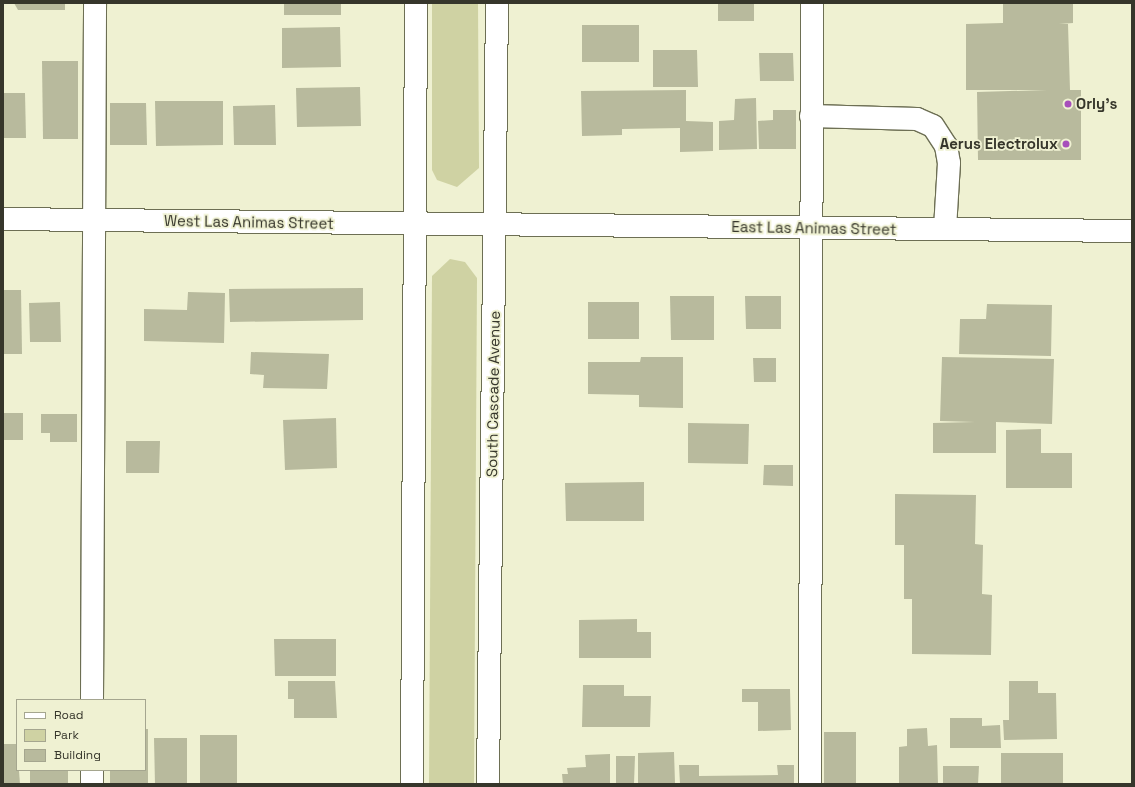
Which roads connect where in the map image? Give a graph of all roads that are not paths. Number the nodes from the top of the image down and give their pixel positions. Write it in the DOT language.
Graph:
graph roads {
  1 [pos="95,3"];
  2 [pos="416,3"];
  3 [pos="497,3"];
  4 [pos="812,3"];
  5 [pos="811,116"];
  6 [pos="3,219"];
  7 [pos="95,220"];
  8 [pos="415,224"];
  9 [pos="496,224"];
  10 [pos="810,228"];
  11 [pos="946,229"];
  12 [pos="1132,231"];
  13 [pos="92,699"];
  14 [pos="92,771"];
  15 [pos="92,784"];
  16 [pos="412,784"];
  17 [pos="488,784"];
  18 [pos="810,784"];
  1 -- 7 [label="street"];
  2 -- 8 [label="street"];
  3 -- 9 [label="street, South Cascade Avenue"];
  4 -- 5 [label="street"];
  5 -- 10 [label="street"];
  5 -- 11 [label="street"];
  6 -- 7 [label="street, West Las Animas Street"];
  7 -- 8 [label="street, West Las Animas Street"];
  7 -- 13 [label="street"];
  8 -- 9 [label="street, West Las Animas Street"];
  8 -- 16 [label="street"];
  9 -- 10 [label="street, East Las Animas Street"];
  9 -- 17 [label="street, South Cascade Avenue"];
  10 -- 11 [label="street, East Las Animas Street"];
  10 -- 18 [label="street"];
  11 -- 12 [label="street, East Las Animas Street"];
  14 -- 15 [label="street"];
}
